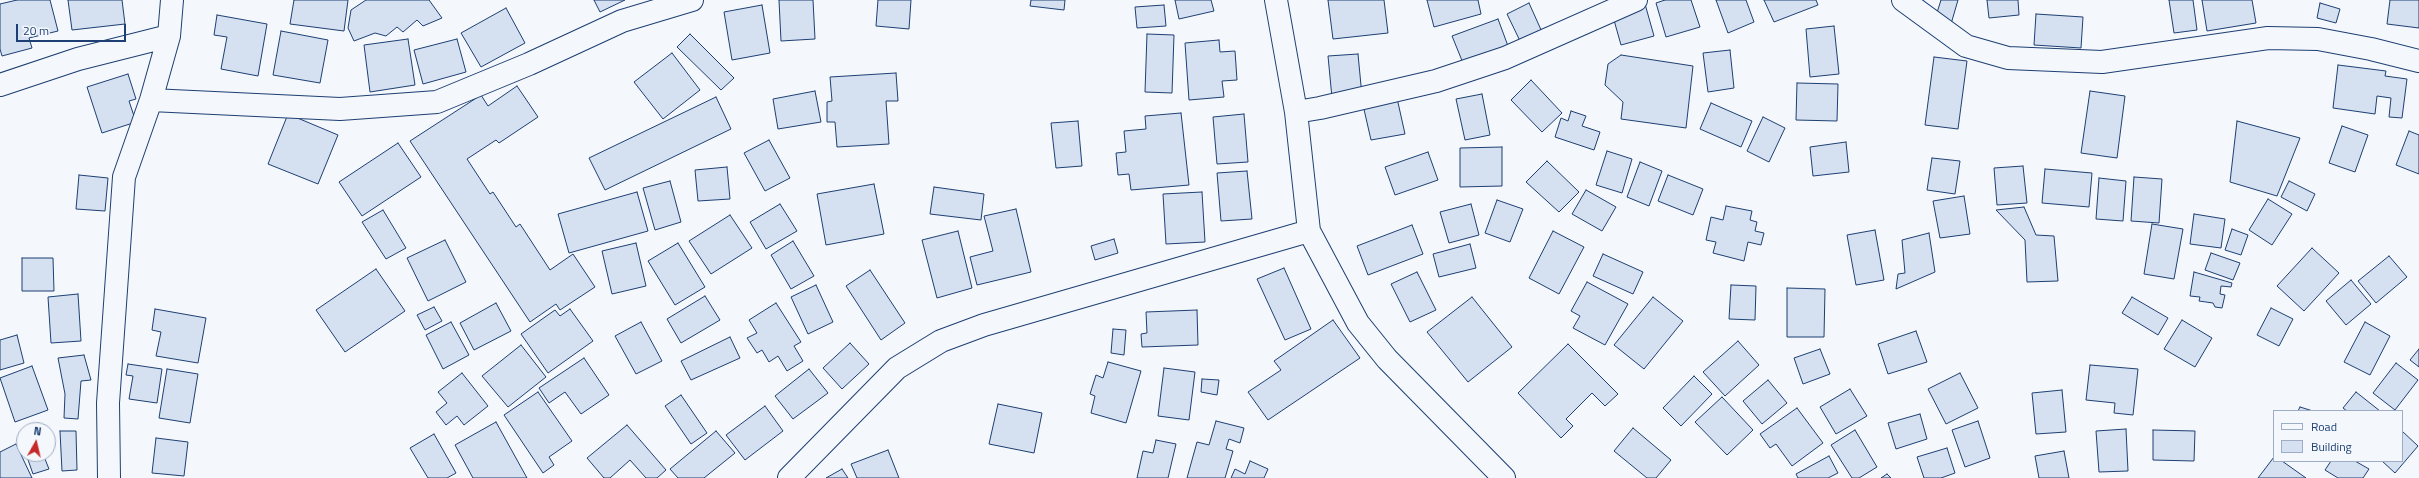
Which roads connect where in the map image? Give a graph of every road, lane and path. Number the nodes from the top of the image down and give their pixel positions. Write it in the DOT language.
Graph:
graph roads {
  1 [pos="172,0"];
  2 [pos="692,0"];
  3 [pos="1276,0"];
  4 [pos="1636,0"];
  5 [pos="1903,0"];
  6 [pos="169,36"];
  7 [pos="2419,61"];
  8 [pos="0,85"];
  9 [pos="151,100"];
  10 [pos="1296,112"];
  11 [pos="1309,231"];
  12 [pos="109,478"];
  13 [pos="789,478"];
  14 [pos="1504,478"];
  1 -- 6 [label="street"];
  2 -- 9 [label="street"];
  3 -- 10 [label="street"];
  4 -- 10 [label="street"];
  5 -- 7 [label="street"];
  6 -- 8 [label="street"];
  6 -- 9 [label="street"];
  9 -- 12 [label="street"];
  10 -- 11 [label="street"];
  11 -- 13 [label="street"];
  11 -- 14 [label="street"];
}
